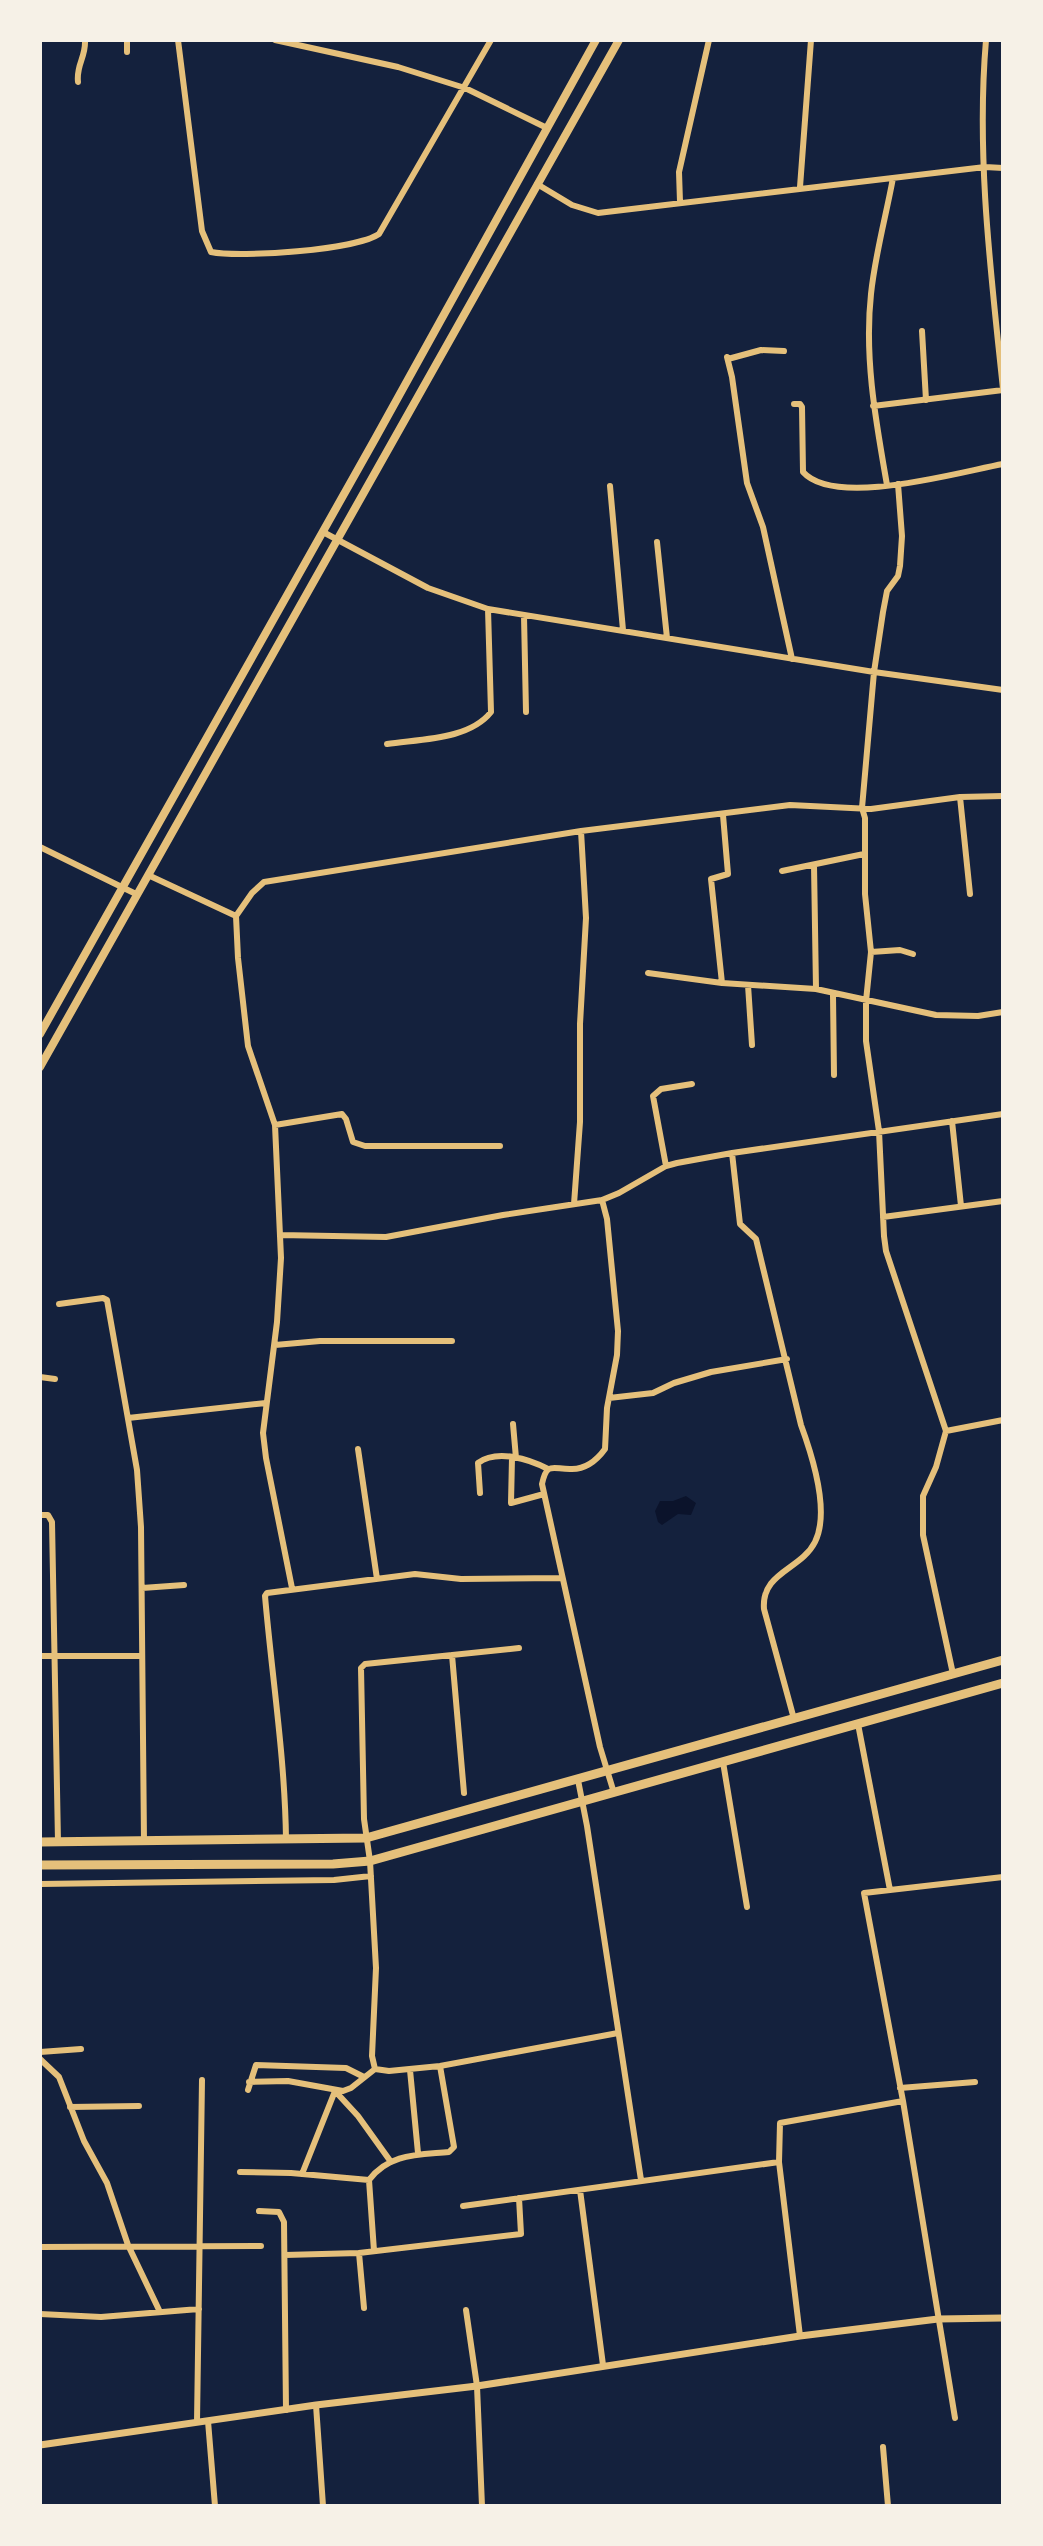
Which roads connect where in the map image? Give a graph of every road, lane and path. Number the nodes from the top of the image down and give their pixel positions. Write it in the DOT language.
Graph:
graph roads {
  1 [pos="85,40"];
  2 [pos="127,40"];
  3 [pos="178,40"];
  4 [pos="275,40"];
  5 [pos="491,40"];
  6 [pos="596,40"];
  7 [pos="619,40"];
  8 [pos="709,40"];
  9 [pos="811,40"];
  10 [pos="986,40"];
  11 [pos="127,52"];
  12 [pos="78,82"];
  13 [pos="465,88"];
  14 [pos="547,128"];
  15 [pos="985,167"];
  16 [pos="1003,168"];
  17 [pos="893,178"];
  18 [pos="537,184"];
  19 [pos="800,187"];
  20 [pos="680,202"];
  21 [pos="922,331"];
  22 [pos="784,351"];
  23 [pos="1003,390"];
  24 [pos="926,400"];
  25 [pos="794,404"];
  26 [pos="873,406"];
  27 [pos="1003,464"];
  28 [pos="898,484"];
  29 [pos="887,485"];
  30 [pos="610,486"];
  31 [pos="323,532"];
  32 [pos="337,539"];
  33 [pos="657,542"];
  34 [pos="488,609"];
  35 [pos="524,616"];
  36 [pos="623,630"];
  37 [pos="667,638"];
  38 [pos="792,659"];
  39 [pos="874,672"];
  40 [pos="1003,690"];
  41 [pos="526,712"];
  42 [pos="387,744"];
  43 [pos="1003,796"];
  44 [pos="960,797"];
  45 [pos="862,808"];
  46 [pos="723,815"];
  47 [pos="581,831"];
  48 [pos="40,847"];
  49 [pos="864,854"];
  50 [pos="814,865"];
  51 [pos="782,871"];
  52 [pos="148,875"];
  53 [pos="122,887"];
  54 [pos="136,894"];
  55 [pos="970,894"];
  56 [pos="236,916"];
  57 [pos="871,952"];
  58 [pos="913,954"];
  59 [pos="648,973"];
  60 [pos="722,983"];
  61 [pos="748,985"];
  62 [pos="816,989"];
  63 [pos="833,995"];
  64 [pos="866,1001"];
  65 [pos="1003,1012"];
  66 [pos="40,1034"];
  67 [pos="752,1045"];
  68 [pos="40,1067"];
  69 [pos="834,1075"];
  70 [pos="692,1084"];
  71 [pos="1003,1114"];
  72 [pos="952,1121"];
  73 [pos="275,1125"];
  74 [pos="879,1131"];
  75 [pos="500,1146"];
  76 [pos="732,1153"];
  77 [pos="666,1166"];
  78 [pos="602,1200"];
  79 [pos="1003,1201"];
  80 [pos="574,1204"];
  81 [pos="961,1206"];
  82 [pos="883,1217"];
  83 [pos="280,1235"];
  84 [pos="59,1304"];
  85 [pos="452,1341"];
  86 [pos="275,1345"];
  87 [pos="787,1359"];
  88 [pos="40,1377"];
  89 [pos="55,1379"];
  90 [pos="609,1398"];
  91 [pos="266,1403"];
  92 [pos="128,1418"];
  93 [pos="1003,1420"];
  94 [pos="513,1424"];
  95 [pos="946,1431"];
  96 [pos="358,1449"];
  97 [pos="514,1458"];
  98 [pos="548,1469"];
  99 [pos="480,1493"];
  100 [pos="544,1494"];
  101 [pos="40,1515"];
  102 [pos="561,1578"];
  103 [pos="377,1579"];
  104 [pos="184,1585"];
  105 [pos="142,1588"];
  106 [pos="292,1588"];
  107 [pos="519,1648"];
  108 [pos="452,1655"];
  109 [pos="40,1656"];
  110 [pos="141,1656"];
  111 [pos="56,1657"];
  112 [pos="1003,1660"];
  113 [pos="953,1674"];
  114 [pos="1003,1683"];
  115 [pos="794,1719"];
  116 [pos="858,1724"];
  117 [pos="723,1762"];
  118 [pos="606,1772"];
  119 [pos="578,1780"];
  120 [pos="464,1793"];
  121 [pos="614,1793"];
  122 [pos="583,1802"];
  123 [pos="366,1838"];
  124 [pos="286,1841"];
  125 [pos="40,1842"];
  126 [pos="58,1842"];
  127 [pos="144,1842"];
  128 [pos="370,1861"];
  129 [pos="40,1865"];
  130 [pos="371,1876"];
  131 [pos="1003,1877"];
  132 [pos="40,1884"];
  133 [pos="890,1890"];
  134 [pos="747,1907"];
  135 [pos="618,2033"];
  136 [pos="81,2049"];
  137 [pos="40,2052"];
  138 [pos="40,2059"];
  139 [pos="440,2066"];
  140 [pos="375,2069"];
  141 [pos="410,2070"];
  142 [pos="364,2077"];
  143 [pos="202,2080"];
  144 [pos="975,2082"];
  145 [pos="900,2088"];
  146 [pos="335,2091"];
  147 [pos="903,2101"];
  148 [pos="139,2106"];
  149 [pos="70,2107"];
  150 [pos="418,2153"];
  151 [pos="391,2162"];
  152 [pos="779,2162"];
  153 [pos="240,2172"];
  154 [pos="302,2174"];
  155 [pos="369,2180"];
  156 [pos="641,2180"];
  157 [pos="580,2190"];
  158 [pos="519,2198"];
  159 [pos="463,2206"];
  160 [pos="259,2211"];
  161 [pos="128,2245"];
  162 [pos="200,2245"];
  163 [pos="261,2246"];
  164 [pos="40,2247"];
  165 [pos="374,2251"];
  166 [pos="359,2253"];
  167 [pos="285,2255"];
  168 [pos="364,2308"];
  169 [pos="199,2309"];
  170 [pos="466,2310"];
  171 [pos="160,2312"];
  172 [pos="40,2314"];
  173 [pos="1003,2318"];
  174 [pos="938,2319"];
  175 [pos="800,2336"];
  176 [pos="603,2365"];
  177 [pos="477,2386"];
  178 [pos="316,2405"];
  179 [pos="286,2410"];
  180 [pos="955,2418"];
  181 [pos="208,2421"];
  182 [pos="197,2422"];
  183 [pos="40,2445"];
  184 [pos="883,2447"];
  185 [pos="215,2506"];
  186 [pos="323,2506"];
  187 [pos="482,2506"];
  188 [pos="888,2506"];
  1 -- 12 [label="street"];
  2 -- 11 [label="street"];
  3 -- 13 [label="street"];
  4 -- 13 [label="street"];
  5 -- 13 [label="street"];
  6 -- 14 [label="main road"];
  7 -- 18 [label="main road"];
  8 -- 20 [label="street"];
  9 -- 19 [label="street"];
  10 -- 15 [label="street"];
  13 -- 14 [label="street"];
  14 -- 31 [label="main road"];
  15 -- 16 [label="street"];
  15 -- 17 [label="street"];
  15 -- 23 [label="street"];
  17 -- 19 [label="street"];
  17 -- 26 [label="street"];
  18 -- 20 [label="street"];
  18 -- 32 [label="main road"];
  19 -- 20 [label="street"];
  21 -- 24 [label="street"];
  22 -- 38 [label="street"];
  23 -- 24 [label="street"];
  24 -- 26 [label="street"];
  25 -- 29 [label="street"];
  26 -- 29 [label="street"];
  27 -- 28 [label="street"];
  28 -- 29 [label="street"];
  28 -- 39 [label="street"];
  30 -- 36 [label="street"];
  31 -- 32 [label="street"];
  31 -- 53 [label="main road"];
  32 -- 34 [label="street"];
  32 -- 52 [label="main road"];
  33 -- 37 [label="street"];
  34 -- 35 [label="street"];
  34 -- 42 [label="street"];
  35 -- 36 [label="street"];
  35 -- 41 [label="street"];
  36 -- 37 [label="street"];
  37 -- 38 [label="street"];
  38 -- 39 [label="street"];
  39 -- 40 [label="street"];
  39 -- 45 [label="street"];
  43 -- 44 [label="street"];
  44 -- 45 [label="street"];
  44 -- 55 [label="street"];
  45 -- 46 [label="street"];
  45 -- 49 [label="street"];
  46 -- 47 [label="street"];
  46 -- 60 [label="street"];
  47 -- 56 [label="street"];
  47 -- 80 [label="street"];
  48 -- 53 [label="street"];
  49 -- 50 [label="street"];
  49 -- 57 [label="street"];
  50 -- 51 [label="street"];
  50 -- 62 [label="street"];
  52 -- 54 [label="main road"];
  52 -- 56 [label="street"];
  53 -- 54 [label="street"];
  53 -- 66 [label="main road"];
  54 -- 68 [label="main road"];
  56 -- 73 [label="street"];
  57 -- 58 [label="street"];
  57 -- 64 [label="street"];
  59 -- 60 [label="street"];
  60 -- 61 [label="street"];
  61 -- 62 [label="street"];
  61 -- 67 [label="street"];
  62 -- 63 [label="street"];
  63 -- 64 [label="street"];
  63 -- 69 [label="street"];
  64 -- 65 [label="street"];
  64 -- 74 [label="street"];
  70 -- 77 [label="street"];
  71 -- 72 [label="street"];
  72 -- 74 [label="street"];
  72 -- 81 [label="street"];
  73 -- 75 [label="street"];
  73 -- 83 [label="street"];
  74 -- 76 [label="street"];
  74 -- 82 [label="street"];
  76 -- 77 [label="street"];
  76 -- 87 [label="street"];
  77 -- 78 [label="street"];
  78 -- 80 [label="street"];
  78 -- 90 [label="street"];
  79 -- 81 [label="street"];
  80 -- 83 [label="street"];
  81 -- 82 [label="street"];
  82 -- 95 [label="street"];
  83 -- 86 [label="street"];
  84 -- 92 [label="street"];
  85 -- 86 [label="street"];
  86 -- 91 [label="street"];
  87 -- 90 [label="street"];
  87 -- 115 [label="street"];
  88 -- 89 [label="street"];
  90 -- 98 [label="street"];
  91 -- 92 [label="street"];
  91 -- 106 [label="street"];
  92 -- 105 [label="street"];
  93 -- 95 [label="street"];
  94 -- 97 [label="street"];
  95 -- 113 [label="street"];
  96 -- 103 [label="street"];
  97 -- 98 [label="street"];
  97 -- 99 [label="street"];
  97 -- 100 [label="street"];
  98 -- 100 [label="street"];
  100 -- 102 [label="street"];
  101 -- 111 [label="street"];
  102 -- 103 [label="street"];
  102 -- 118 [label="street"];
  103 -- 106 [label="street"];
  104 -- 105 [label="street"];
  105 -- 110 [label="street"];
  106 -- 124 [label="street"];
  107 -- 108 [label="street"];
  108 -- 120 [label="street"];
  108 -- 123 [label="street"];
  109 -- 111 [label="street"];
  110 -- 111 [label="street"];
  110 -- 127 [label="street"];
  111 -- 126 [label="street"];
  112 -- 113 [label="main road"];
  113 -- 115 [label="main road"];
  114 -- 116 [label="main road"];
  115 -- 118 [label="main road"];
  116 -- 117 [label="main road"];
  116 -- 133 [label="street"];
  117 -- 121 [label="main road"];
  117 -- 134 [label="street"];
  118 -- 119 [label="main road"];
  118 -- 121 [label="street"];
  119 -- 122 [label="street"];
  119 -- 123 [label="main road"];
  121 -- 122 [label="main road"];
  122 -- 128 [label="main road"];
  122 -- 135 [label="street"];
  123 -- 124 [label="main road"];
  123 -- 128 [label="street"];
  124 -- 127 [label="main road"];
  125 -- 126 [label="main road"];
  126 -- 127 [label="main road"];
  128 -- 129 [label="main road"];
  128 -- 130 [label="street"];
  130 -- 132 [label="street"];
  130 -- 140 [label="street"];
  131 -- 133 [label="street"];
  133 -- 145 [label="street"];
  135 -- 139 [label="street"];
  135 -- 156 [label="street"];
  136 -- 137 [label="street"];
  138 -- 149 [label="street"];
  139 -- 141 [label="street"];
  139 -- 150 [label="street"];
  140 -- 141 [label="street"];
  140 -- 142 [label="street"];
  141 -- 150 [label="street"];
  142 -- 146 [label="street"];
  142 -- 146 [label="street"];
  143 -- 162 [label="street"];
  144 -- 145 [label="street"];
  145 -- 147 [label="street"];
  146 -- 151 [label="street"];
  146 -- 154 [label="street"];
  147 -- 152 [label="street"];
  147 -- 174 [label="street"];
  148 -- 149 [label="street"];
  149 -- 161 [label="street"];
  150 -- 151 [label="street"];
  151 -- 155 [label="street"];
  152 -- 156 [label="street"];
  152 -- 175 [label="street"];
  153 -- 154 [label="street"];
  154 -- 155 [label="street"];
  155 -- 165 [label="street"];
  156 -- 157 [label="street"];
  157 -- 158 [label="street"];
  157 -- 176 [label="street"];
  158 -- 159 [label="street"];
  158 -- 165 [label="street"];
  160 -- 167 [label="street"];
  161 -- 162 [label="street"];
  161 -- 164 [label="street"];
  161 -- 171 [label="street"];
  162 -- 163 [label="street"];
  162 -- 169 [label="street"];
  165 -- 166 [label="street"];
  166 -- 167 [label="street"];
  166 -- 168 [label="street"];
  167 -- 179 [label="street"];
  169 -- 171 [label="street"];
  169 -- 182 [label="street"];
  170 -- 177 [label="street"];
  171 -- 172 [label="street"];
  173 -- 174 [label="street"];
  174 -- 175 [label="street"];
  174 -- 180 [label="street"];
  175 -- 176 [label="street"];
  176 -- 177 [label="street"];
  177 -- 178 [label="street"];
  177 -- 187 [label="street"];
  178 -- 179 [label="street"];
  178 -- 186 [label="street"];
  179 -- 181 [label="street"];
  181 -- 182 [label="street"];
  181 -- 185 [label="street"];
  182 -- 183 [label="street"];
  184 -- 188 [label="street"];
}
